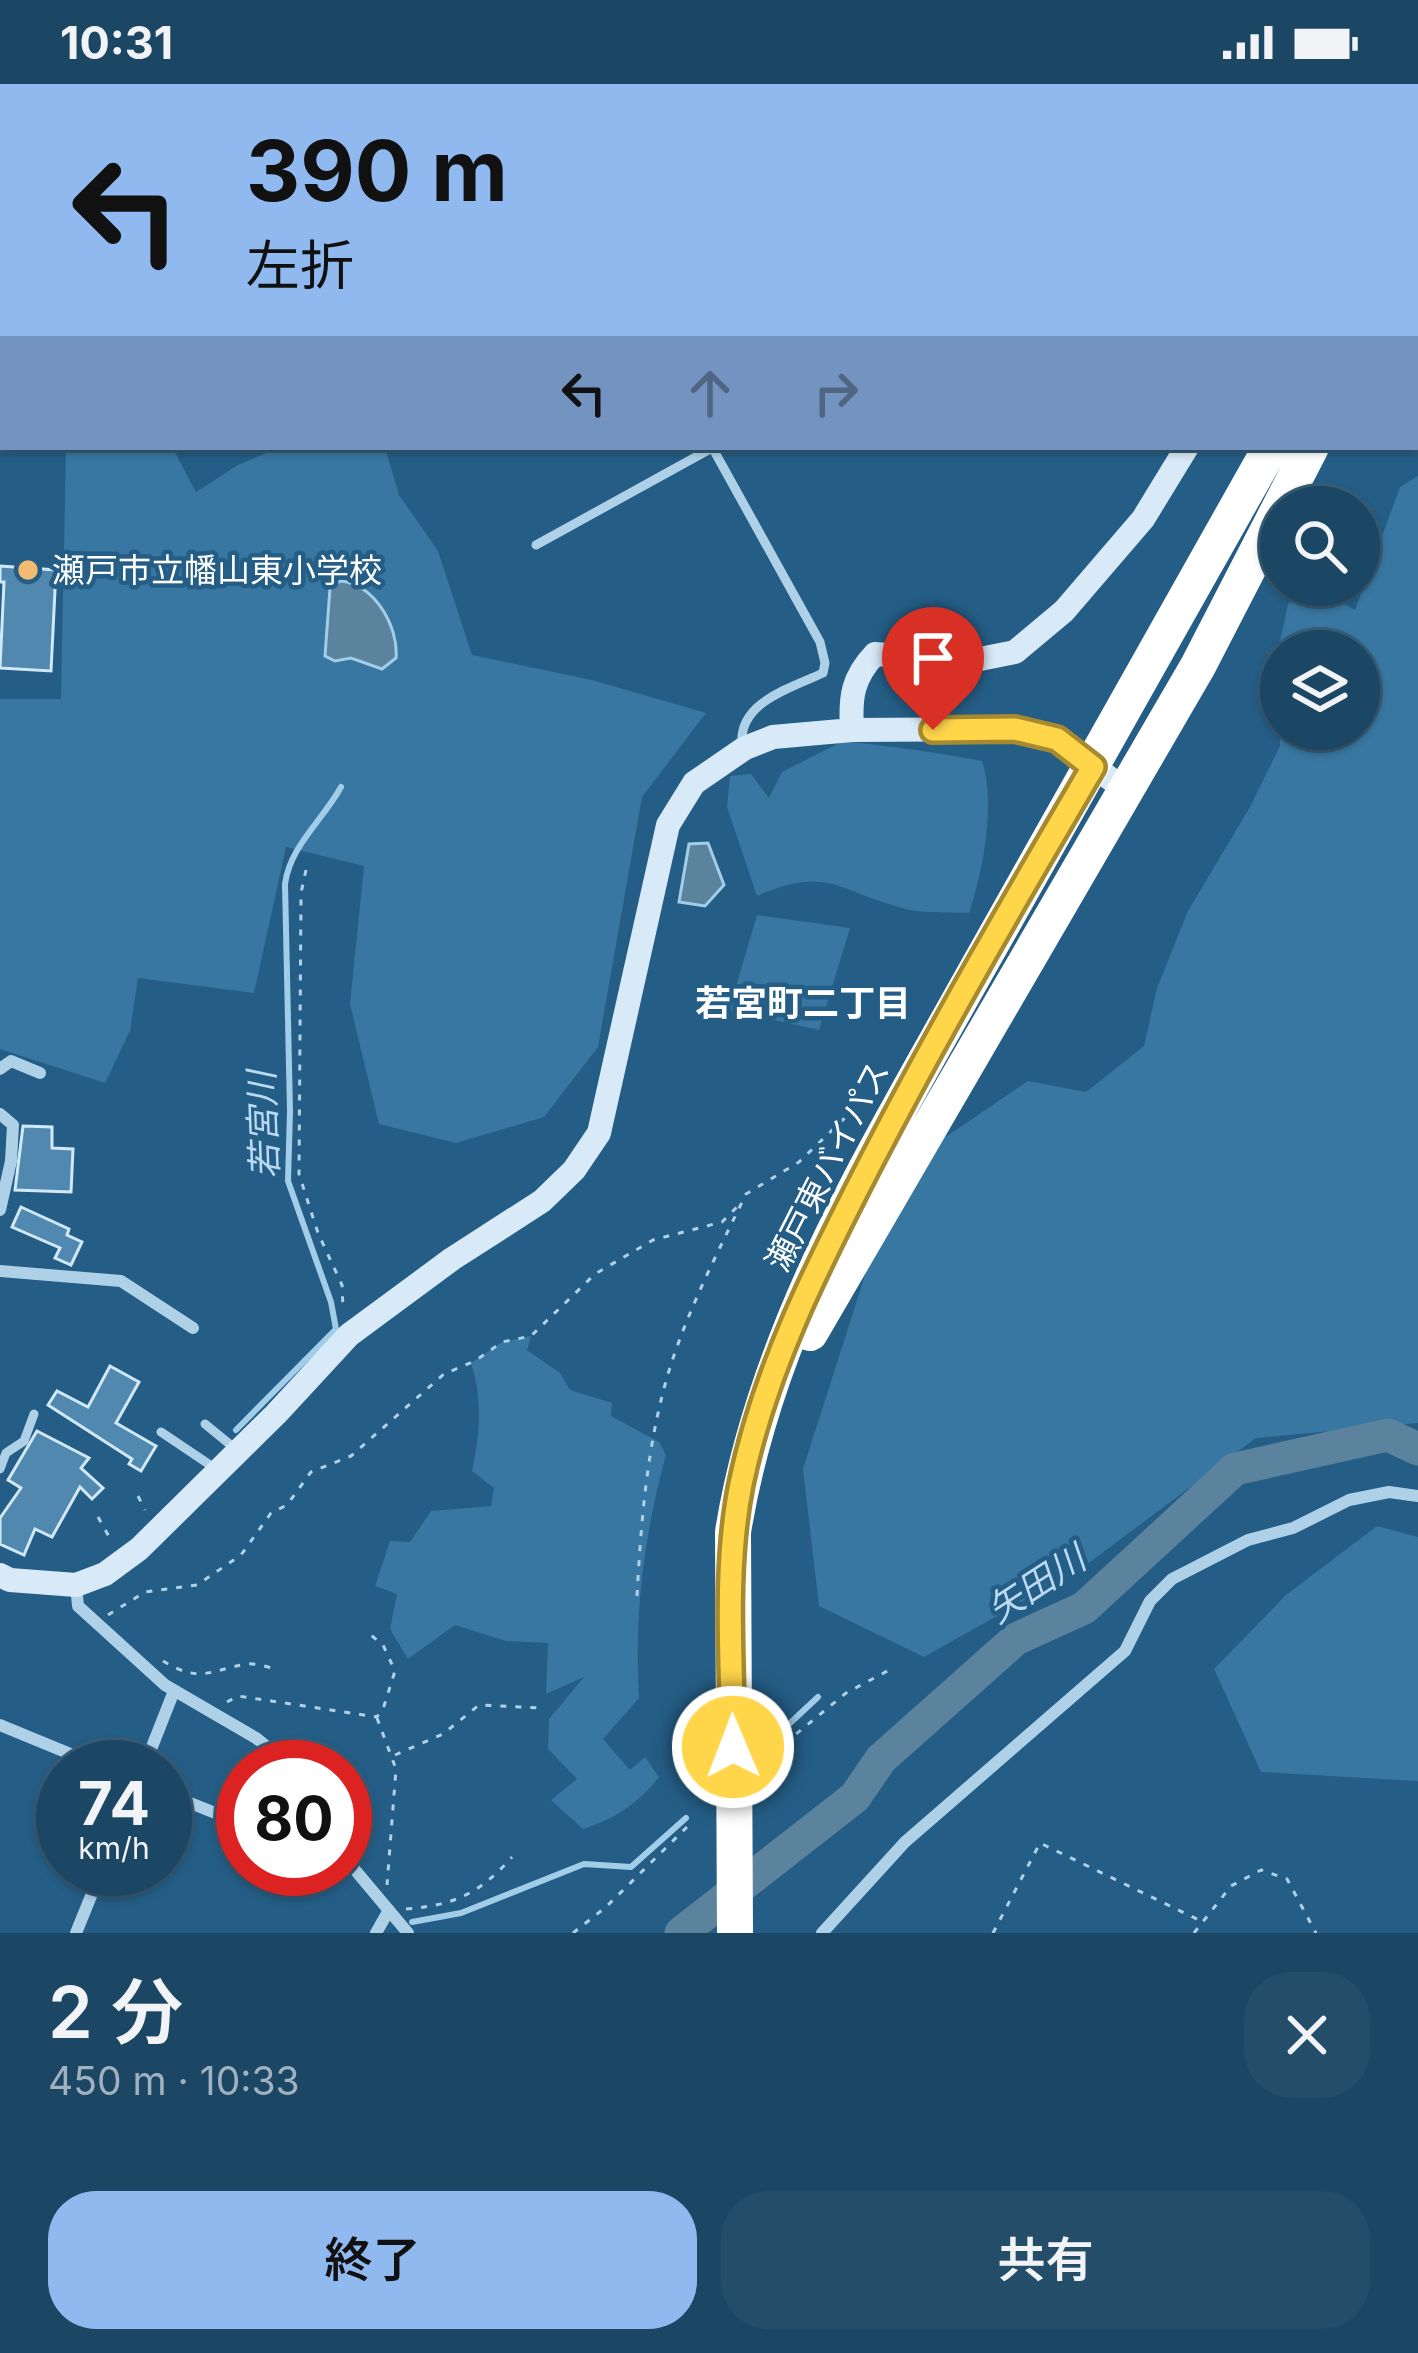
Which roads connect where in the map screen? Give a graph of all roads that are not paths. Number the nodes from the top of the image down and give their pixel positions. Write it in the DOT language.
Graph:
graph roads {
  1 [pos="707,450"];
  2 [pos="714,450"];
  3 [pos="1185,450"];
  4 [pos="1268,450"];
  5 [pos="1309,450"];
  6 [pos="536,545"];
  7 [pos="852,730"];
  8 [pos="743,750"];
  9 [pos="1093,767"];
  10 [pos="1124,789"];
  11 [pos="0,1069"];
  12 [pos="40,1073"];
  13 [pos="0,1114"];
  14 [pos="0,1210"];
  15 [pos="0,1271"];
  16 [pos="193,1328"];
  17 [pos="34,1414"];
  18 [pos="205,1424"];
  19 [pos="161,1432"];
  20 [pos="238,1451"];
  21 [pos="0,1469"];
  22 [pos="219,1471"];
  23 [pos="1418,1496"];
  24 [pos="734,1570"];
  25 [pos="0,1575"];
  26 [pos="76,1585"];
  27 [pos="174,1691"];
  28 [pos="0,1725"];
  29 [pos="37,1740"];
  30 [pos="155,1740"];
  31 [pos="258,1740"];
  32 [pos="372,1891"];
  33 [pos="91,1896"];
  34 [pos="384,1905"];
  35 [pos="76,1933"];
  36 [pos="376,1933"];
  37 [pos="408,1933"];
  38 [pos="735,1933"];
  39 [pos="822,1933"];
  1 -- 6 [label="lane"];
  2 -- 8 [label="lane"];
  3 -- 7 [label="street"];
  4 -- 9 [label="highway, 瀬戸東バイパス"];
  5 -- 10 [label="highway, 瀬戸東バイパス"];
  7 -- 8 [label="street"];
  7 -- 9 [label="street"];
  8 -- 20 [label="street"];
  9 -- 10 [label="street"];
  9 -- 24 [label="highway, 瀬戸東バイパス"];
  10 -- 24 [label="highway, 瀬戸東バイパス"];
  11 -- 12 [label="street"];
  13 -- 14 [label="street"];
  15 -- 16 [label="street"];
  17 -- 21 [label="lane"];
  18 -- 20 [label="lane"];
  19 -- 22 [label="lane"];
  20 -- 22 [label="street"];
  22 -- 26 [label="street"];
  23 -- 39 [label="street"];
  24 -- 38 [label="highway, 瀬戸東バイパス"];
  25 -- 26 [label="street"];
  26 -- 27 [label="street"];
  27 -- 30 [label="street"];
  27 -- 31 [label="street"];
  28 -- 29 [label="street"];
  32 -- 34 [label="street"];
  33 -- 35 [label="street"];
  34 -- 36 [label="street"];
  34 -- 37 [label="street"];
}
